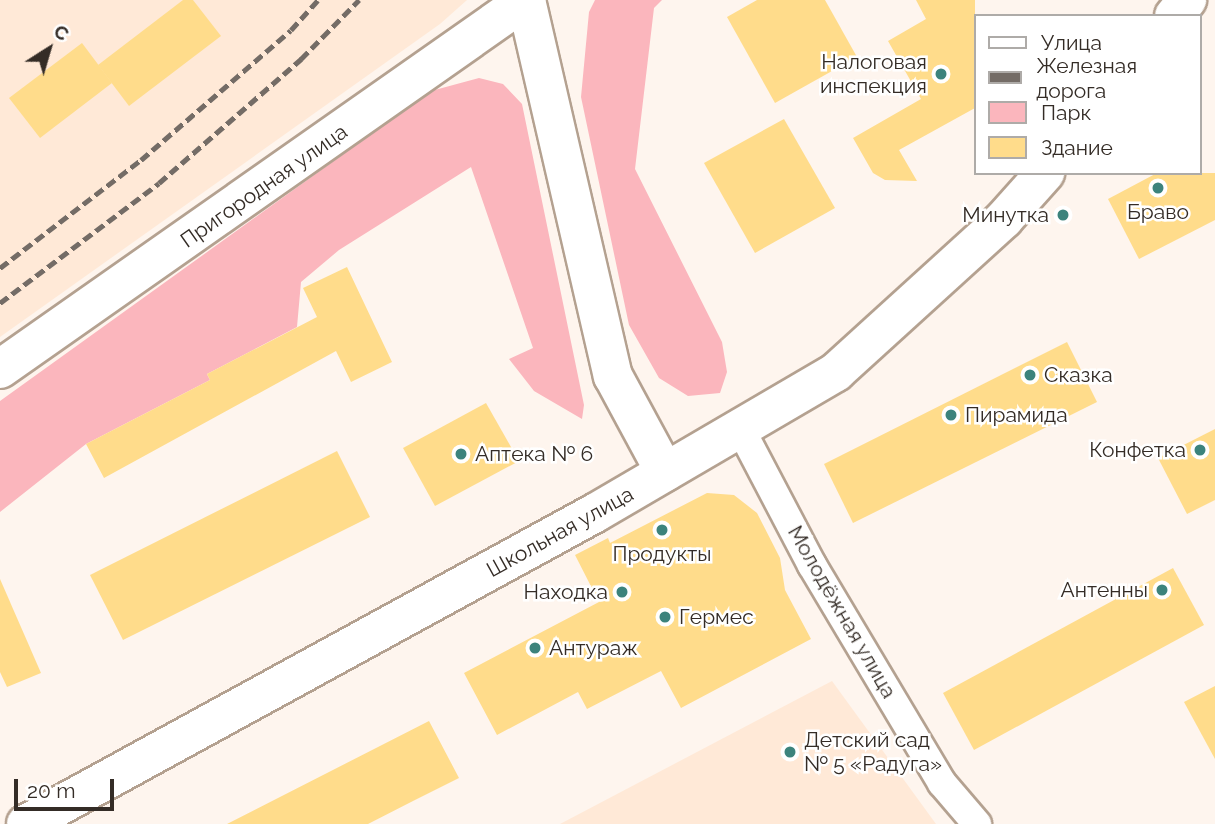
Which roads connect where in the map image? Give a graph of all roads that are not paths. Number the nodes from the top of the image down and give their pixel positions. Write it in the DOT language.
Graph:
graph roads {
  1 [pos="526,0"];
  2 [pos="1187,0"];
  3 [pos="1176,14"];
  4 [pos="1043,175"];
  5 [pos="0,369"];
  6 [pos="740,428"];
  7 [pos="665,472"];
  8 [pos="26,824"];
  9 [pos="977,824"];
  1 -- 5 [label="main road, Пригородная улица"];
  1 -- 7 [label="main road"];
  2 -- 3 [label="main road"];
  4 -- 6 [label="main road, Школьная улица"];
  6 -- 7 [label="main road, Школьная улица"];
  6 -- 9 [label="street, Молодёжная улица"];
  7 -- 8 [label="main road, Школьная улица"];
}
